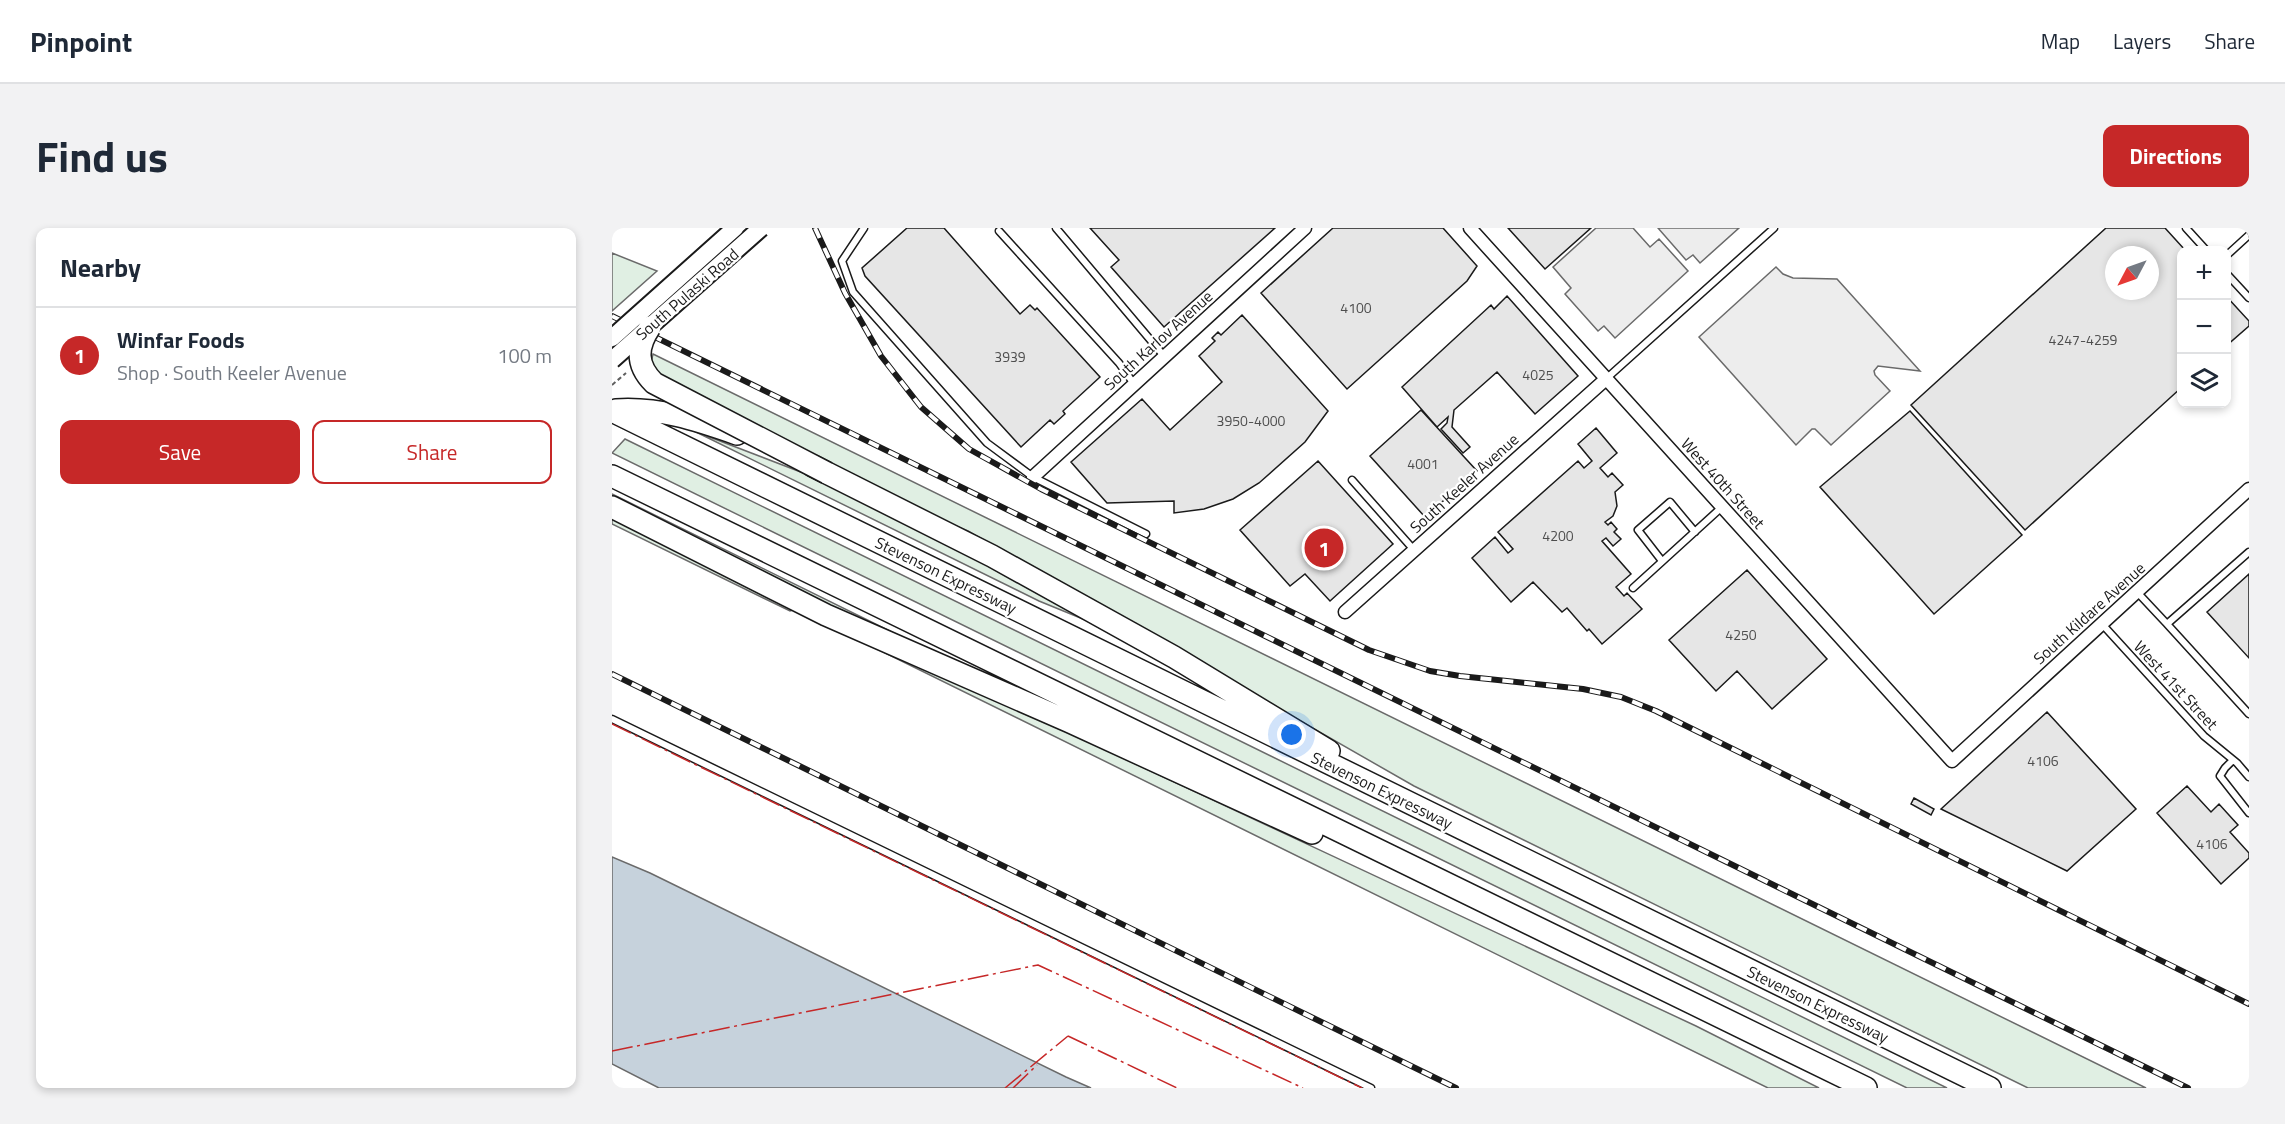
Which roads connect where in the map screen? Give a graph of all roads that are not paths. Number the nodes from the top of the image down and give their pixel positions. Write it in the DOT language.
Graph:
graph roads {
  1 [pos="735,228"];
  2 [pos="762,228"];
  3 [pos="864,228"];
  4 [pos="1056,228"];
  5 [pos="1305,228"];
  6 [pos="1470,228"];
  7 [pos="1774,228"];
  8 [pos="2191,230"];
  9 [pos="999,231"];
  10 [pos="2249,236"];
  11 [pos="2203,246"];
  12 [pos="2231,252"];
  13 [pos="2231,278"];
  14 [pos="2249,298"];
  15 [pos="650,327"];
  16 [pos="612,337"];
  17 [pos="1164,356"];
  18 [pos="612,360"];
  19 [pos="1606,379"];
  20 [pos="1134,384"];
  21 [pos="612,411"];
  22 [pos="826,473"];
  23 [pos="612,476"];
  24 [pos="1033,477"];
  25 [pos="1352,480"];
  26 [pos="2249,489"];
  27 [pos="614,507"];
  28 [pos="1722,507"];
  29 [pos="1695,532"];
  30 [pos="1146,534"];
  31 [pos="1414,550"];
  32 [pos="2249,552"];
  33 [pos="1662,561"];
  34 [pos="1633,588"];
  35 [pos="2137,592"];
  36 [pos="1345,612"];
  37 [pos="2102,624"];
  38 [pos="2167,624"];
  39 [pos="2249,714"];
  40 [pos="612,719"];
  41 [pos="2233,760"];
  42 [pos="1952,761"];
  43 [pos="2249,777"];
  44 [pos="1404,801"];
  45 [pos="2249,813"];
  46 [pos="1415,867"];
  47 [pos="1371,1088"];
  48 [pos="1866,1088"];
  49 [pos="1990,1088"];
  1 -- 16 [label="main road, South Pulaski Road, bridge"];
  2 -- 15 [label="main road, South Pulaski Road, bridge"];
  3 -- 24 [label="lane"];
  4 -- 17 [label="lane"];
  5 -- 17 [label="street, South Karlov Avenue"];
  6 -- 19 [label="street, West 40th Street"];
  7 -- 19 [label="lane"];
  8 -- 11 [label="lane"];
  9 -- 20 [label="lane"];
  10 -- 12 [label="lane"];
  13 -- 14 [label="lane"];
  15 -- 18 [label="main road, South Pulaski Road, bridge"];
  15 -- 22 [label="highway, bridge"];
  17 -- 20 [label="street, South Karlov Avenue"];
  19 -- 28 [label="street, West 40th Street"];
  19 -- 31 [label="street, South Keeler Avenue"];
  20 -- 24 [label="street, South Karlov Avenue"];
  21 -- 22 [label="highway, bridge"];
  21 -- 44 [label="highway, Stevenson Expressway"];
  22 -- 44 [label="highway"];
  23 -- 46 [label="highway"];
  24 -- 30 [label="lane"];
  25 -- 31 [label="lane"];
  26 -- 35 [label="street, South Kildare Avenue"];
  27 -- 46 [label="highway"];
  28 -- 29 [label="lane"];
  28 -- 42 [label="street, West 40th Street"];
  29 -- 33 [label="lane"];
  29 -- 33 [label="lane"];
  31 -- 36 [label="street, South Keeler Avenue"];
  32 -- 38 [label="lane"];
  33 -- 34 [label="lane"];
  35 -- 37 [label="street, South Kildare Avenue"];
  35 -- 38 [label="lane"];
  37 -- 41 [label="lane, West 41st Street"];
  37 -- 42 [label="street, South Kildare Avenue"];
  38 -- 39 [label="lane"];
  40 -- 47 [label="lane"];
  41 -- 43 [label="lane, West 41st Street"];
  41 -- 45 [label="lane"];
  44 -- 49 [label="highway, Stevenson Expressway"];
  46 -- 48 [label="highway"];
}
